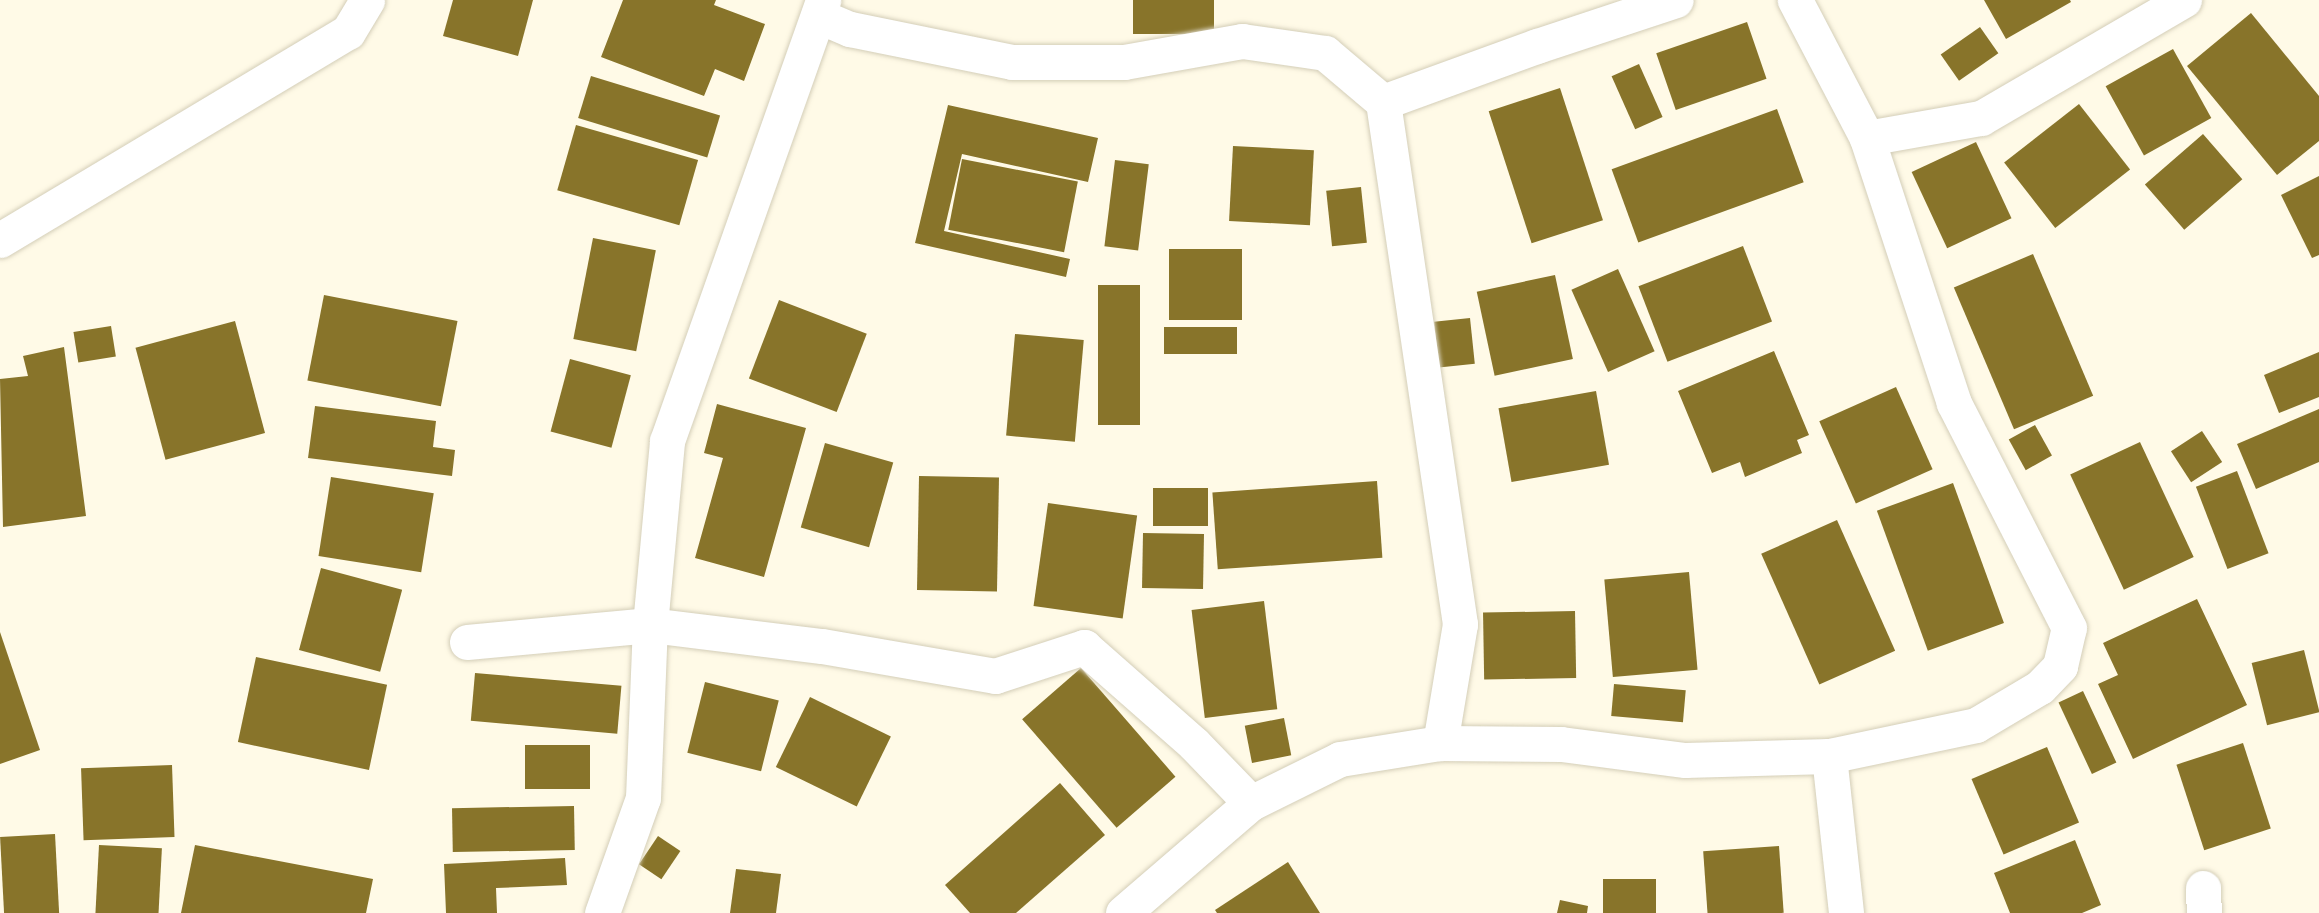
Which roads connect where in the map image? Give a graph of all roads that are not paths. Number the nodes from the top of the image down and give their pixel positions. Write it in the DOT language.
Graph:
graph roads {
  1 [pos="367,0"];
  2 [pos="1676,0"];
  3 [pos="1795,0"];
  4 [pos="2184,0"];
  5 [pos="821,8"];
  6 [pos="1382,102"];
  7 [pos="1867,138"];
  8 [pos="0,240"];
  9 [pos="650,625"];
  10 [pos="467,642"];
  11 [pos="1440,743"];
  12 [pos="1829,755"];
  13 [pos="1251,803"];
  14 [pos="602,913"];
  15 [pos="1123,913"];
  16 [pos="1846,913"];
  1 -- 8 [label="street"];
  2 -- 6 [label="street"];
  3 -- 7 [label="street"];
  4 -- 7 [label="street"];
  5 -- 6 [label="street"];
  5 -- 9 [label="street"];
  6 -- 11 [label="street"];
  7 -- 12 [label="street"];
  9 -- 10 [label="street"];
  9 -- 13 [label="street"];
  9 -- 14 [label="street"];
  11 -- 12 [label="street"];
  11 -- 13 [label="street"];
  12 -- 16 [label="street"];
  13 -- 15 [label="street"];
}
